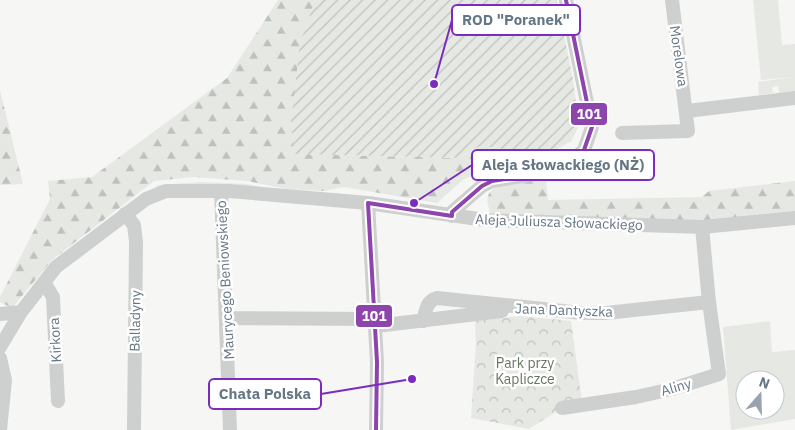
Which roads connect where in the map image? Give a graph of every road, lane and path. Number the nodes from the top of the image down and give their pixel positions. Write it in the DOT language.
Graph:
graph roads {
  1 [pos="566,0"];
  2 [pos="672,0"];
  3 [pos="795,98"];
  4 [pos="687,111"];
  5 [pos="622,132"];
  6 [pos="482,186"];
  7 [pos="220,191"];
  8 [pos="368,203"];
  9 [pos="125,214"];
  10 [pos="452,216"];
  11 [pos="795,218"];
  12 [pos="485,220"];
  13 [pos="702,227"];
  14 [pos="44,282"];
  15 [pos="709,302"];
  16 [pos="509,307"];
  17 [pos="21,312"];
  18 [pos="0,314"];
  19 [pos="227,318"];
  20 [pos="423,321"];
  21 [pos="375,323"];
  22 [pos="0,347"];
  23 [pos="0,358"];
  24 [pos="58,401"];
  25 [pos="562,408"];
  26 [pos="0,430"];
  27 [pos="134,430"];
  28 [pos="230,430"];
  29 [pos="376,430"];
  1 -- 6 [label="street"];
  2 -- 4 [label="street, Morelowa"];
  3 -- 4 [label="street"];
  4 -- 5 [label="street, Morelowa"];
  6 -- 10 [label="street"];
  6 -- 12 [label="street"];
  7 -- 8 [label="street, Aleja Juliusza Słowackiego"];
  7 -- 9 [label="street, Aleja Juliusza Słowackiego"];
  7 -- 19 [label="street, Maurycego Beniowskiego"];
  8 -- 10 [label="street, Aleja Juliusza Słowackiego"];
  8 -- 21 [label="street"];
  9 -- 14 [label="street, Aleja Juliusza Słowackiego"];
  9 -- 27 [label="street, Balladyny"];
  10 -- 12 [label="street, Aleja Juliusza Słowackiego"];
  11 -- 13 [label="street, Aleja Juliusza Słowackiego"];
  12 -- 13 [label="street, Aleja Juliusza Słowackiego"];
  13 -- 15 [label="street"];
  14 -- 17 [label="street, Aleja Juliusza Słowackiego"];
  14 -- 24 [label="street, Kirkora"];
  15 -- 16 [label="street, Jana Dantyszka"];
  15 -- 25 [label="street, Aliny"];
  16 -- 20 [label="street, Jana Dantyszka"];
  16 -- 20 [label="street"];
  17 -- 18 [label="street"];
  17 -- 22 [label="street, Aleja Juliusza Słowackiego"];
  19 -- 21 [label="street, Jana Dantyszka"];
  19 -- 28 [label="street, Maurycego Beniowskiego"];
  20 -- 21 [label="street, Jana Dantyszka"];
  21 -- 29 [label="street"];
  23 -- 26 [label="street"];
}
